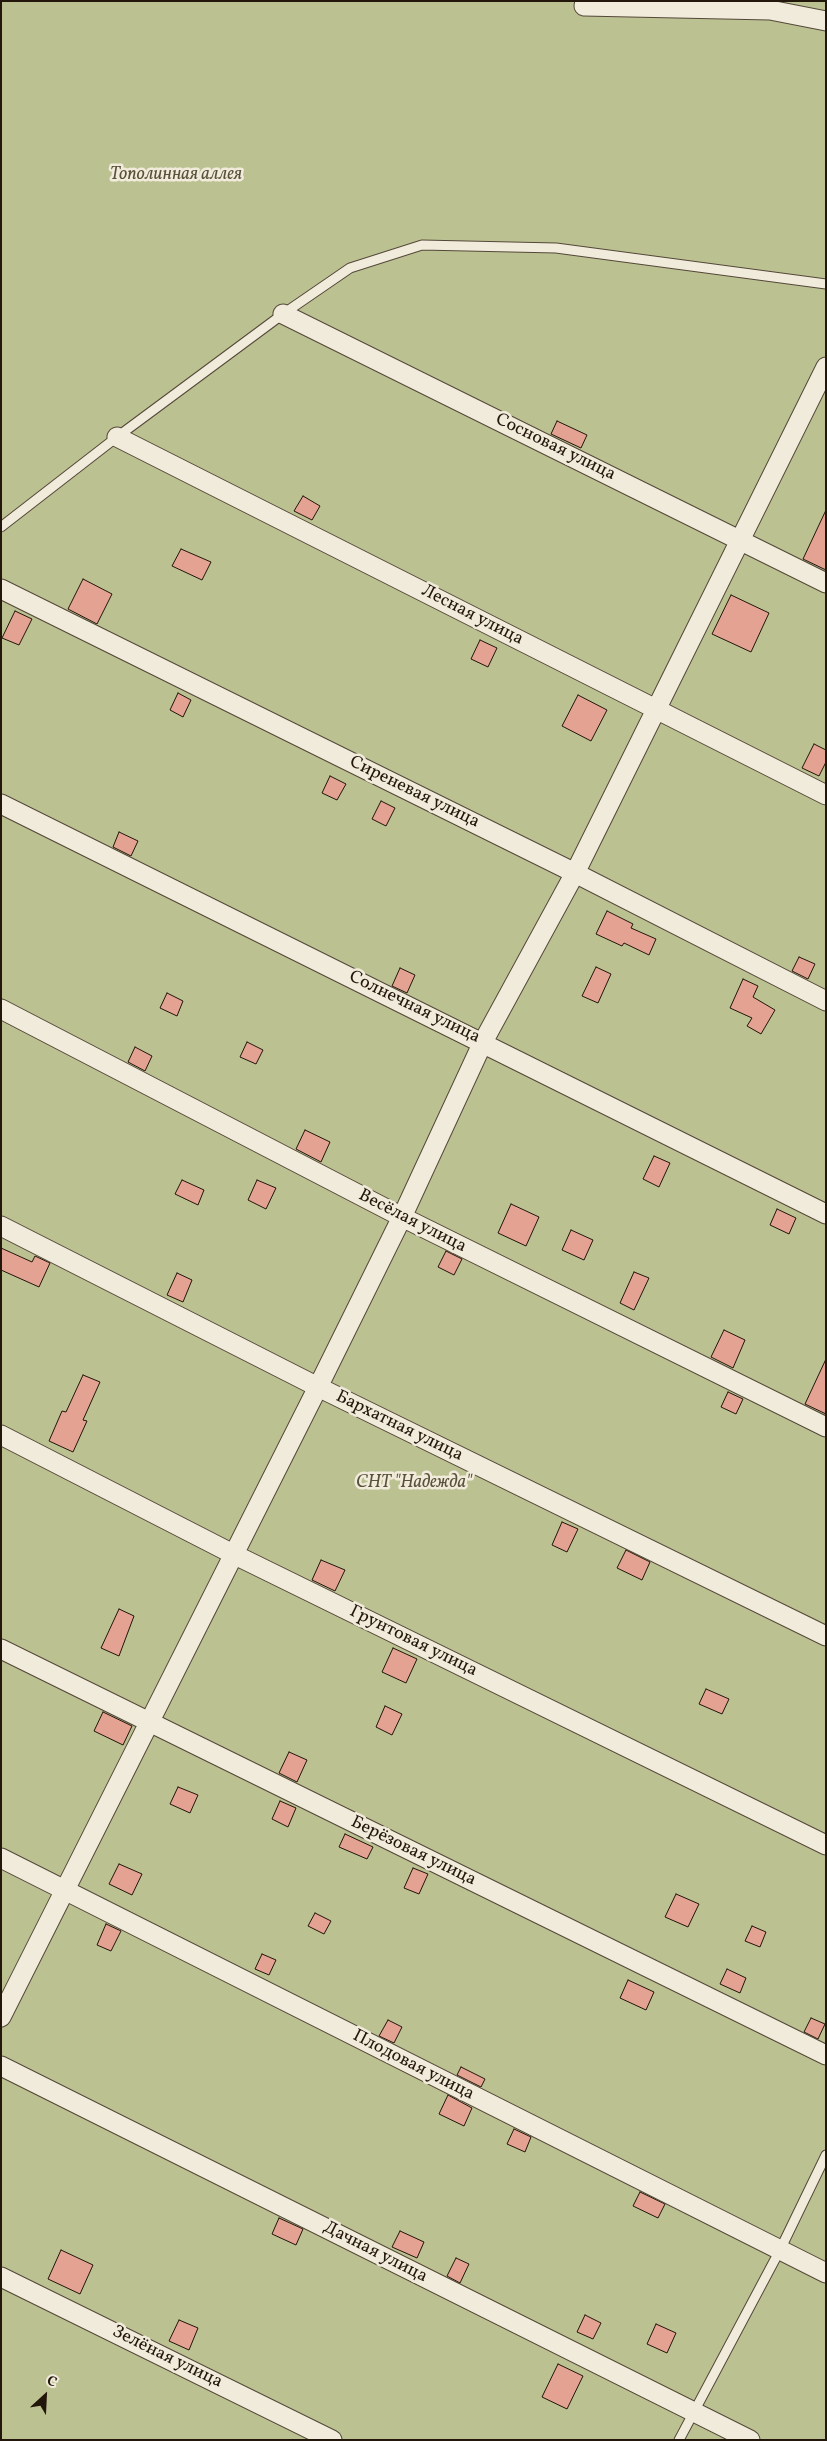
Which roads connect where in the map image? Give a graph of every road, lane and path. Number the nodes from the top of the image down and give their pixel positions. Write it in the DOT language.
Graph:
graph roads {
  1 [pos="584,1"];
  2 [pos="826,21"];
  3 [pos="826,284"];
  4 [pos="283,314"];
  5 [pos="825,373"];
  6 [pos="117,437"];
  7 [pos="1,527"];
  8 [pos="740,539"];
  9 [pos="826,583"];
  10 [pos="1,589"];
  11 [pos="655,708"];
  12 [pos="826,795"];
  13 [pos="1,804"];
  14 [pos="575,872"];
  15 [pos="826,1001"];
  16 [pos="1,1008"];
  17 [pos="483,1042"];
  18 [pos="826,1214"];
  19 [pos="402,1218"];
  20 [pos="1,1226"];
  21 [pos="318,1387"];
  22 [pos="826,1428"];
  23 [pos="1,1435"];
  24 [pos="234,1554"];
  25 [pos="826,1636"];
  26 [pos="1,1649"];
  27 [pos="150,1723"];
  28 [pos="826,1844"];
  29 [pos="1,1858"];
  30 [pos="65,1892"];
  31 [pos="1,2017"];
  32 [pos="826,2055"];
  33 [pos="1,2066"];
  34 [pos="826,2155"];
  35 [pos="780,2250"];
  36 [pos="826,2272"];
  37 [pos="1,2277"];
  38 [pos="693,2412"];
  39 [pos="332,2440"];
  40 [pos="679,2440"];
  41 [pos="750,2440"];
  1 -- 2 [label="street"];
  3 -- 4 [label="lane"];
  4 -- 6 [label="lane"];
  4 -- 8 [label="street, Сосновая улица"];
  5 -- 8 [label="street"];
  6 -- 7 [label="lane"];
  6 -- 11 [label="street, Лесная улица"];
  8 -- 9 [label="street, Сосновая улица"];
  8 -- 11 [label="street"];
  10 -- 14 [label="street, Сиреневая улица"];
  11 -- 12 [label="street, Лесная улица"];
  11 -- 14 [label="street"];
  13 -- 17 [label="street, Солнечная улица"];
  14 -- 15 [label="street, Сиреневая улица"];
  14 -- 17 [label="street"];
  16 -- 19 [label="street, Весёлая улица"];
  17 -- 18 [label="street, Солнечная улица"];
  17 -- 19 [label="street"];
  19 -- 21 [label="street"];
  19 -- 22 [label="street, Весёлая улица"];
  20 -- 21 [label="street, Бархатная улица"];
  21 -- 24 [label="street"];
  21 -- 25 [label="street, Бархатная улица"];
  23 -- 24 [label="street, Грунтовая улица"];
  24 -- 27 [label="street"];
  24 -- 28 [label="street, Грунтовая улица"];
  26 -- 27 [label="street, Берёзовая улица"];
  27 -- 30 [label="street"];
  27 -- 32 [label="street, Берёзовая улица"];
  29 -- 30 [label="street, Плодовая улица"];
  30 -- 31 [label="street"];
  30 -- 35 [label="street, Плодовая улица"];
  33 -- 38 [label="street, Дачная улица"];
  34 -- 35 [label="lane"];
  35 -- 36 [label="street, Плодовая улица"];
  35 -- 38 [label="lane"];
  37 -- 39 [label="street, Зелёная улица"];
  38 -- 40 [label="lane"];
  38 -- 41 [label="street, Дачная улица"];
}
